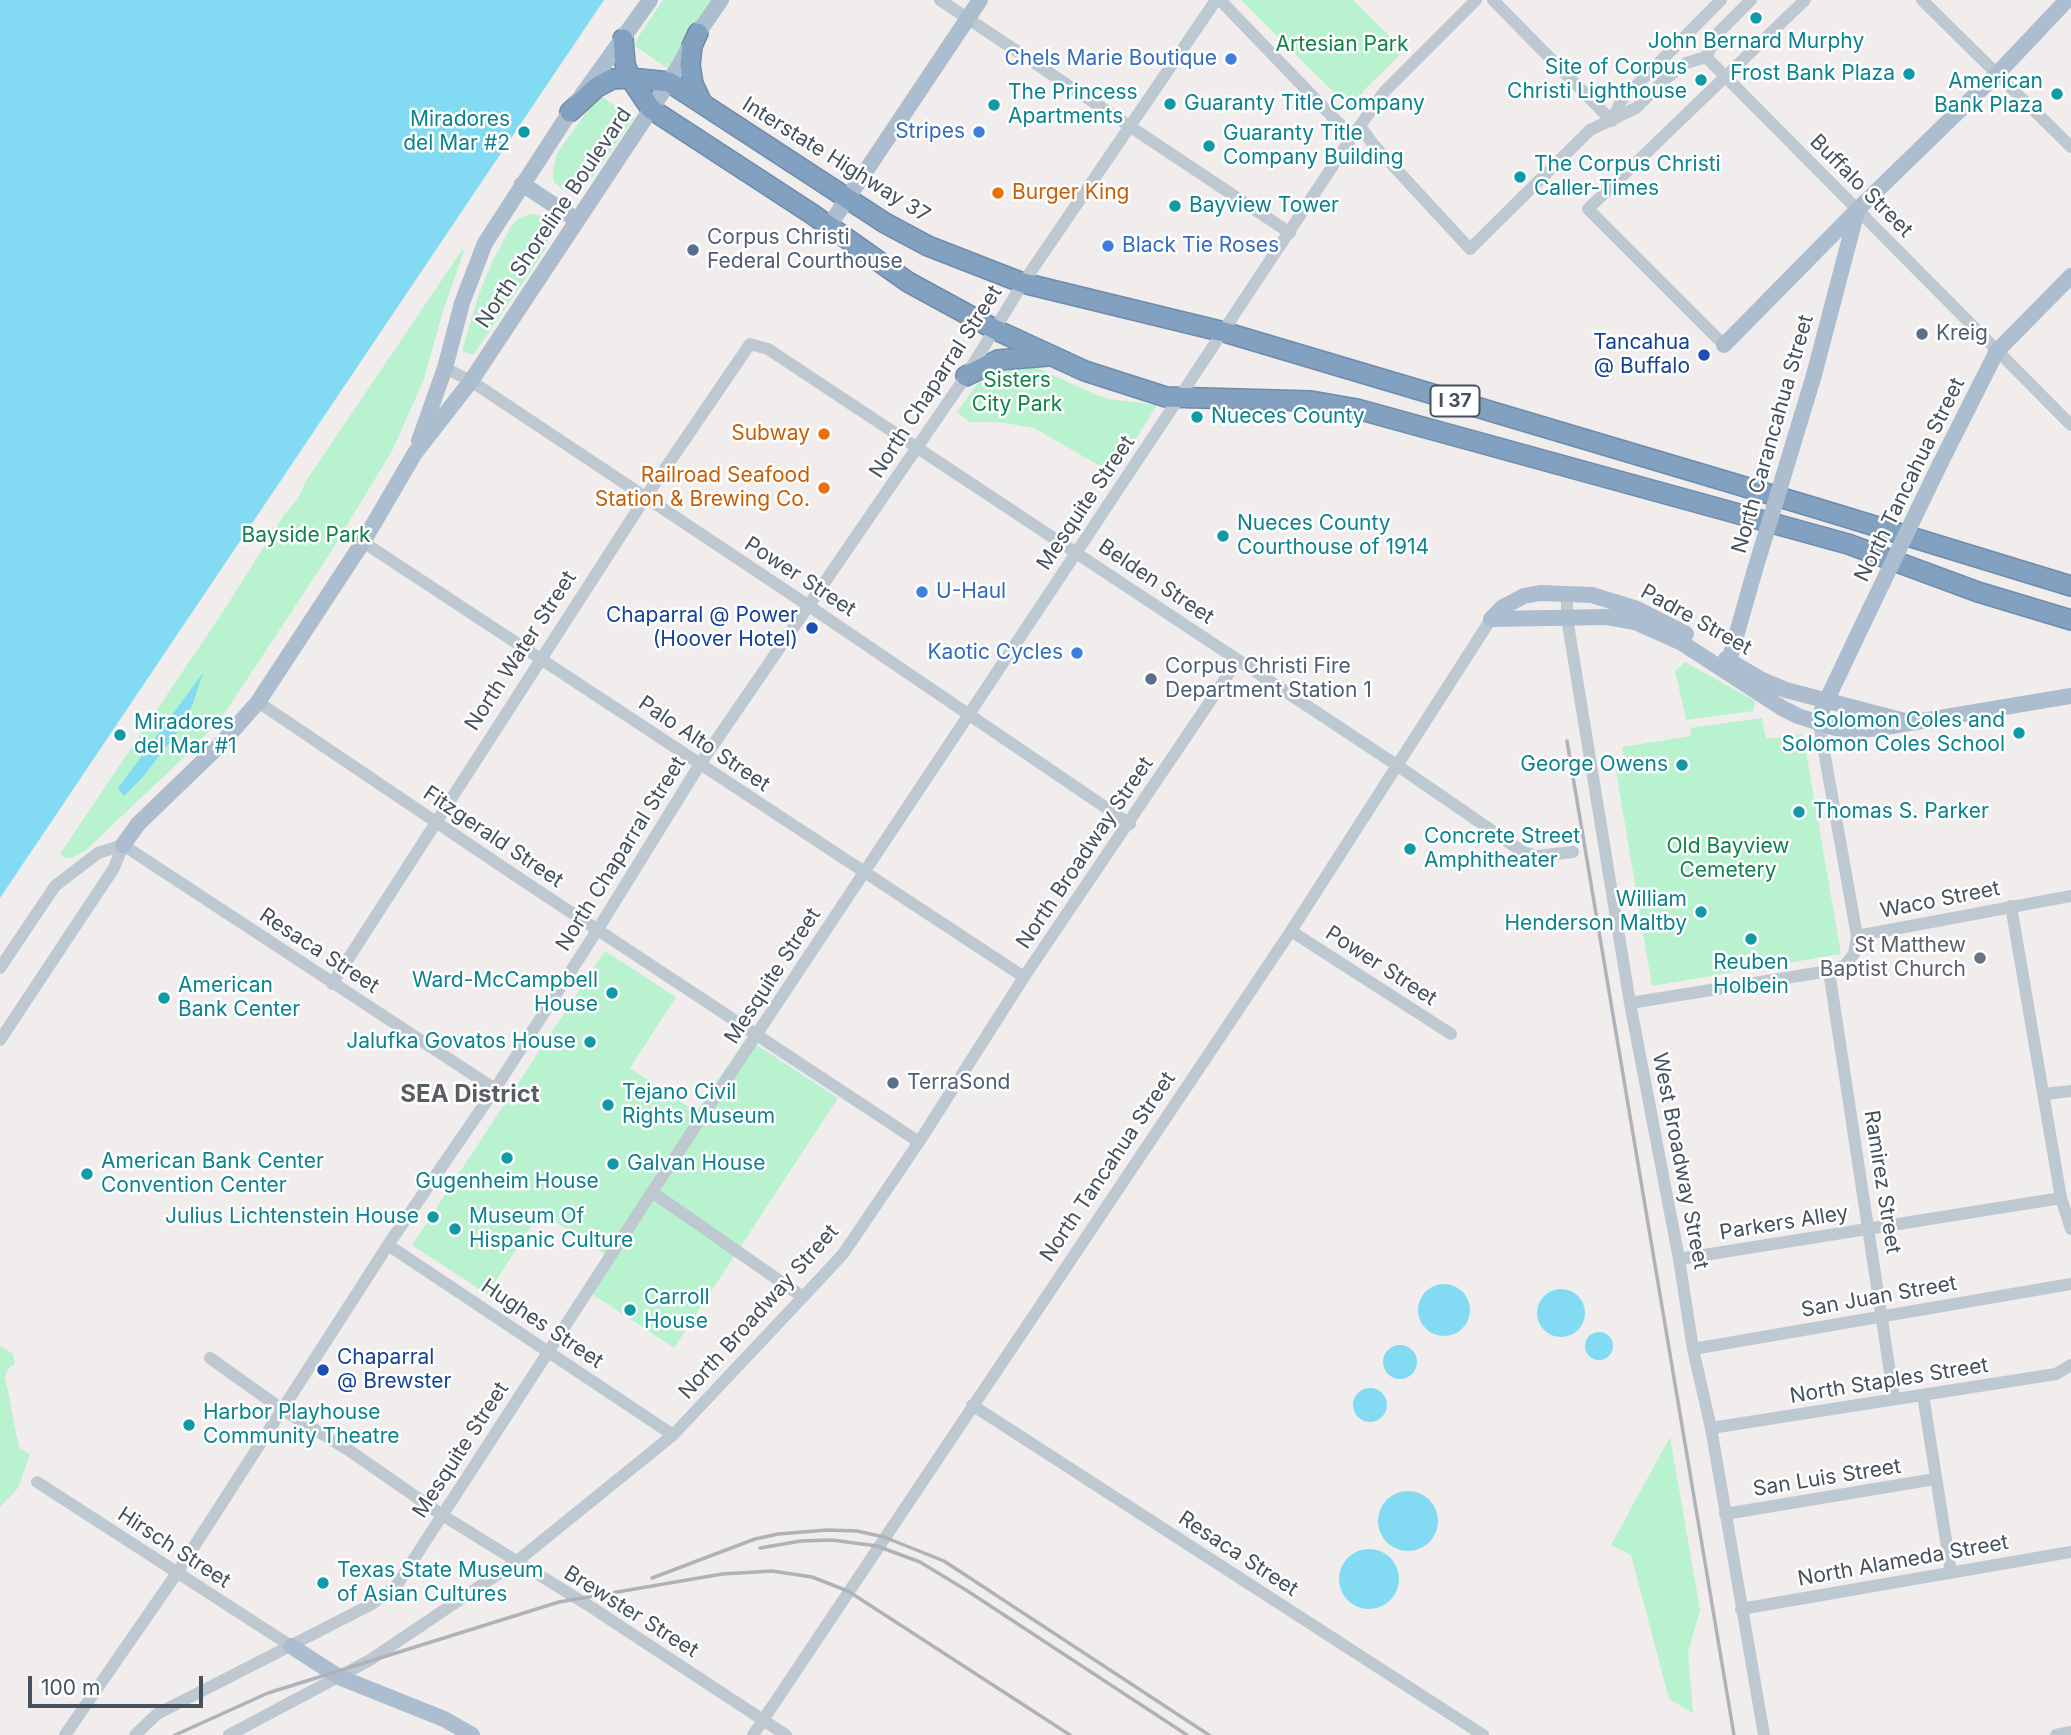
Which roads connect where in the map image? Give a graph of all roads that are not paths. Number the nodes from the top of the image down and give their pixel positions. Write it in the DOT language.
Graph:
graph roads {
  1 [pos="650,0"];
  2 [pos="721,0"];
  3 [pos="940,0"];
  4 [pos="980,0"];
  5 [pos="1218,0"];
  6 [pos="1476,0"];
  7 [pos="1493,0"];
  8 [pos="1721,0"];
  9 [pos="1751,0"];
  10 [pos="1805,0"];
  11 [pos="1922,0"];
  12 [pos="2067,0"];
  13 [pos="968,19"];
  14 [pos="698,33"];
  15 [pos="624,39"];
  16 [pos="1706,57"];
  17 [pos="1997,74"];
  18 [pos="1725,77"];
  19 [pos="629,78"];
  20 [pos="670,80"];
  21 [pos="702,103"];
  22 [pos="651,109"];
  23 [pos="570,112"];
  24 [pos="1612,121"];
  25 [pos="1130,127"];
  26 [pos="1356,132"];
  27 [pos="2071,148"];
  28 [pos="522,184"];
  29 [pos="848,197"];
  30 [pos="1858,209"];
  31 [pos="577,220"];
  32 [pos="829,226"];
  33 [pos="1290,233"];
  34 [pos="2071,276"];
  35 [pos="1023,283"];
  36 [pos="996,330"];
  37 [pos="1224,332"];
  38 [pos="750,344"];
  39 [pos="1724,345"];
  40 [pos="1997,351"];
  41 [pos="1053,356"];
  42 [pos="445,368"];
  43 [pos="966,376"];
  44 [pos="471,381"];
  45 [pos="1177,396"];
  46 [pos="2071,425"];
  47 [pos="916,449"];
  48 [pos="415,453"];
  49 [pos="645,499"];
  50 [pos="363,542"];
  51 [pos="1077,552"];
  52 [pos="2015,569"];
  53 [pos="2071,581"];
  54 [pos="2071,586"];
  55 [pos="1567,593"];
  56 [pos="809,606"];
  57 [pos="2022,606"];
  58 [pos="1567,618"];
  59 [pos="1491,619"];
  60 [pos="2071,620"];
  61 [pos="2071,630"];
  62 [pos="541,659"];
  63 [pos="1238,660"];
  64 [pos="1727,666"];
  65 [pos="2071,696"];
  66 [pos="258,702"];
  67 [pos="1825,702"];
  68 [pos="970,715"];
  69 [pos="1819,723"];
  70 [pos="1911,723"];
  71 [pos="700,764"];
  72 [pos="1398,765"];
  73 [pos="435,821"];
  74 [pos="1130,824"];
  75 [pos="123,845"];
  76 [pos="1573,852"];
  77 [pos="863,873"];
  78 [pos="2071,896"];
  79 [pos="2011,906"];
  80 [pos="598,929"];
  81 [pos="1291,930"];
  82 [pos="1857,936"];
  83 [pos="0,968"];
  84 [pos="1829,971"];
  85 [pos="1024,977"];
  86 [pos="332,984"];
  87 [pos="1630,1003"];
  88 [pos="1451,1034"];
  89 [pos="757,1035"];
  90 [pos="0,1040"];
  91 [pos="495,1089"];
  92 [pos="2071,1091"];
  93 [pos="2045,1094"];
  94 [pos="919,1142"];
  95 [pos="652,1192"];
  96 [pos="2061,1198"];
  97 [pos="1870,1229"];
  98 [pos="2071,1229"];
  99 [pos="388,1245"];
  100 [pos="1679,1259"];
  101 [pos="2071,1283"];
  102 [pos="803,1297"];
  103 [pos="1882,1315"];
  104 [pos="1693,1349"];
  105 [pos="548,1351"];
  106 [pos="210,1358"];
  107 [pos="2071,1365"];
  108 [pos="1923,1395"];
  109 [pos="1894,1399"];
  110 [pos="972,1405"];
  111 [pos="283,1410"];
  112 [pos="1711,1428"];
  113 [pos="673,1435"];
  114 [pos="1935,1479"];
  115 [pos="37,1482"];
  116 [pos="1725,1514"];
  117 [pos="442,1515"];
  118 [pos="2071,1552"];
  119 [pos="516,1562"];
  120 [pos="1951,1572"];
  121 [pos="177,1573"];
  122 [pos="1741,1609"];
  123 [pos="291,1646"];
  124 [pos="339,1677"];
  125 [pos="763,1719"];
  126 [pos="2071,1732"];
  127 [pos="66,1734"];
  128 [pos="135,1735"];
  129 [pos="229,1735"];
  130 [pos="472,1735"];
  131 [pos="752,1735"];
  132 [pos="786,1735"];
  133 [pos="1483,1735"];
  134 [pos="1764,1735"];
  135 [pos="2056,1735"];
  1 -- 15 [label="main road, North Shoreline Boulevard"];
  2 -- 14 [label="main road, North Shoreline Boulevard"];
  3 -- 13 [label="street"];
  4 -- 13 [label="main road"];
  5 -- 25 [label="street, North Chaparral Street"];
  5 -- 26 [label="street"];
  6 -- 26 [label="street, Mesquite Street"];
  7 -- 24 [label="street"];
  8 -- 24 [label="street"];
  9 -- 16 [label="street"];
  10 -- 18 [label="street"];
  11 -- 17 [label="street"];
  12 -- 17 [label="main road, North Carancahua Street"];
  13 -- 25 [label="street"];
  13 -- 29 [label="main road"];
  14 -- 20 [label="main road, North Shoreline Boulevard"];
  14 -- 21 [label="highway"];
  15 -- 19 [label="highway"];
  15 -- 23 [label="main road, North Shoreline Boulevard"];
  16 -- 18 [label="street, Buffalo Street"];
  16 -- 24 [label="street"];
  17 -- 27 [label="street"];
  17 -- 30 [label="main road, North Carancahua Street"];
  18 -- 30 [label="street, Buffalo Street"];
  18 -- 39 [label="street"];
  19 -- 20 [label="highway, Interstate Highway 37"];
  19 -- 22 [label="highway"];
  19 -- 23 [label="highway, Interstate Highway 37"];
  20 -- 21 [label="highway, Interstate Highway 37"];
  20 -- 22 [label="main road, North Shoreline Boulevard"];
  21 -- 29 [label="highway, Interstate Highway 37"];
  22 -- 31 [label="main road, North Shoreline Boulevard"];
  22 -- 32 [label="highway"];
  23 -- 28 [label="main road, North Shoreline Boulevard"];
  24 -- 26 [label="street"];
  25 -- 33 [label="street"];
  25 -- 35 [label="street, North Chaparral Street"];
  26 -- 33 [label="street, Mesquite Street"];
  28 -- 31 [label="main road"];
  28 -- 42 [label="main road, North Shoreline Boulevard"];
  29 -- 32 [label="main road"];
  29 -- 35 [label="highway, Interstate Highway 37"];
  30 -- 39 [label="main road, North Carancahua Street"];
  30 -- 40 [label="street, Buffalo Street"];
  30 -- 64 [label="main road, North Carancahua Street, bridge"];
  31 -- 44 [label="main road, North Shoreline Boulevard"];
  32 -- 36 [label="highway"];
  33 -- 37 [label="street, Mesquite Street"];
  34 -- 40 [label="main road, North Tancahua Street"];
  35 -- 36 [label="street, North Chaparral Street"];
  35 -- 37 [label="highway, Interstate Highway 37"];
  36 -- 41 [label="highway"];
  36 -- 43 [label="street, North Chaparral Street"];
  37 -- 45 [label="street, Mesquite Street"];
  37 -- 52 [label="highway, I 37"];
  38 -- 47 [label="street, Belden Street"];
  38 -- 49 [label="street, North Water Street"];
  40 -- 46 [label="street, Buffalo Street"];
  40 -- 67 [label="main road, North Tancahua Street, bridge"];
  41 -- 43 [label="highway"];
  41 -- 45 [label="highway"];
  42 -- 44 [label="street, Power Street"];
  42 -- 48 [label="main road, North Shoreline Boulevard"];
  43 -- 47 [label="street, North Chaparral Street"];
  44 -- 48 [label="main road, North Shoreline Boulevard"];
  44 -- 49 [label="street, Power Street"];
  45 -- 51 [label="street, Mesquite Street"];
  45 -- 57 [label="highway, I 37"];
  47 -- 51 [label="street, Belden Street"];
  47 -- 56 [label="street, North Chaparral Street"];
  48 -- 50 [label="main road, North Shoreline Boulevard"];
  49 -- 56 [label="street, Power Street"];
  49 -- 62 [label="street, North Water Street"];
  50 -- 62 [label="street, Palo Alto Street"];
  50 -- 66 [label="main road, North Shoreline Boulevard"];
  51 -- 63 [label="street, Belden Street"];
  51 -- 68 [label="street, Mesquite Street"];
  52 -- 53 [label="highway"];
  52 -- 54 [label="highway, I 37"];
  55 -- 58 [label="street, West Broadway Street"];
  55 -- 59 [label="main road, Padre Street"];
  55 -- 64 [label="main road, Padre Street"];
  56 -- 68 [label="street, Power Street"];
  56 -- 71 [label="street, North Chaparral Street"];
  57 -- 60 [label="highway, I 37"];
  57 -- 61 [label="highway"];
  58 -- 59 [label="main road, Padre Street"];
  58 -- 64 [label="main road, Padre Street"];
  58 -- 87 [label="street, West Broadway Street"];
  59 -- 72 [label="street, North Tancahua Street"];
  62 -- 71 [label="street, Palo Alto Street"];
  62 -- 73 [label="street, North Water Street"];
  63 -- 72 [label="street, Belden Street"];
  63 -- 74 [label="street, North Broadway Street"];
  64 -- 67 [label="main road, Padre Street"];
  64 -- 69 [label="main road, Padre Street"];
  65 -- 70 [label="main road, Padre Street"];
  66 -- 73 [label="street, Fitzgerald Street"];
  66 -- 75 [label="main road, North Shoreline Boulevard"];
  67 -- 69 [label="main road, North Tancahua Street"];
  67 -- 70 [label="main road, Padre Street"];
  68 -- 74 [label="street, Power Street"];
  68 -- 77 [label="street, Mesquite Street"];
  69 -- 70 [label="main road, Padre Street"];
  69 -- 82 [label="street"];
  71 -- 77 [label="street, Palo Alto Street"];
  71 -- 80 [label="street, North Chaparral Street"];
  72 -- 76 [label="street, Belden Street"];
  72 -- 81 [label="street, North Tancahua Street"];
  73 -- 80 [label="street, Fitzgerald Street"];
  73 -- 86 [label="street, North Water Street"];
  74 -- 85 [label="street, North Broadway Street"];
  75 -- 83 [label="street, North Shoreline Boulevard"];
  75 -- 86 [label="street, Resaca Street"];
  75 -- 90 [label="street, North Shoreline Boulevard"];
  77 -- 85 [label="street, Palo Alto Street"];
  77 -- 89 [label="street, Mesquite Street"];
  78 -- 79 [label="street, Waco Street"];
  79 -- 82 [label="street, Waco Street"];
  79 -- 93 [label="street"];
  80 -- 89 [label="street, Fitzgerald Street"];
  80 -- 91 [label="street, North Chaparral Street"];
  81 -- 88 [label="street, Power Street"];
  81 -- 110 [label="street, North Tancahua Street"];
  82 -- 84 [label="street, Waco Street"];
  84 -- 87 [label="street, Waco Street"];
  84 -- 97 [label="street, Ramirez Street"];
  85 -- 94 [label="street, North Broadway Street"];
  86 -- 91 [label="street, Resaca Street"];
  87 -- 100 [label="street, West Broadway Street"];
  89 -- 94 [label="street, Fitzgerald Street"];
  89 -- 95 [label="street, Mesquite Street"];
  91 -- 99 [label="street, North Chaparral Street"];
  92 -- 93 [label="street"];
  93 -- 96 [label="street"];
  94 -- 102 [label="street, North Broadway Street"];
  95 -- 102 [label="street"];
  95 -- 105 [label="street, Mesquite Street"];
  96 -- 97 [label="street, Parkers Alley"];
  96 -- 98 [label="street"];
  97 -- 100 [label="street, Parkers Alley"];
  97 -- 103 [label="street, Ramirez Street"];
  99 -- 105 [label="street, Hughes Street"];
  99 -- 111 [label="street, North Chaparral Street"];
  100 -- 104 [label="street, West Broadway Street"];
  101 -- 103 [label="street, San Juan Street"];
  102 -- 113 [label="street, North Broadway Street"];
  103 -- 104 [label="street, San Juan Street"];
  103 -- 109 [label="street, Ramirez Street"];
  104 -- 112 [label="street, West Broadway Street"];
  105 -- 113 [label="street, Hughes Street"];
  105 -- 117 [label="street, Mesquite Street"];
  106 -- 111 [label="street, Brewster Street"];
  107 -- 108 [label="street, North Staples Street"];
  108 -- 109 [label="street, North Staples Street"];
  108 -- 114 [label="street"];
  109 -- 112 [label="street, North Staples Street"];
  110 -- 125 [label="street, North Tancahua Street"];
  110 -- 133 [label="street, Resaca Street"];
  111 -- 117 [label="street, Brewster Street"];
  111 -- 121 [label="street, North Chaparral Street"];
  112 -- 116 [label="street, West Broadway Street"];
  113 -- 119 [label="street, North Broadway Street"];
  114 -- 116 [label="street, San Luis Street"];
  114 -- 120 [label="street"];
  115 -- 121 [label="street, Hirsch Street"];
  116 -- 122 [label="street, West Broadway Street"];
  117 -- 119 [label="street, Brewster Street"];
  117 -- 123 [label="street, Mesquite Street"];
  118 -- 120 [label="street, North Alameda Street"];
  119 -- 124 [label="street, North Broadway Street"];
  119 -- 125 [label="street, Brewster Street"];
  120 -- 122 [label="street, North Alameda Street"];
  121 -- 123 [label="street, Hirsch Street"];
  121 -- 127 [label="street, North Chaparral Street"];
  122 -- 134 [label="street, West Broadway Street"];
  123 -- 124 [label="main road"];
  123 -- 128 [label="street, Mesquite Street"];
  124 -- 129 [label="street, North Broadway Street"];
  124 -- 130 [label="main road"];
  125 -- 131 [label="street, North Tancahua Street"];
  125 -- 132 [label="street, Brewster Street"];
  126 -- 135 [label="street"];
}
